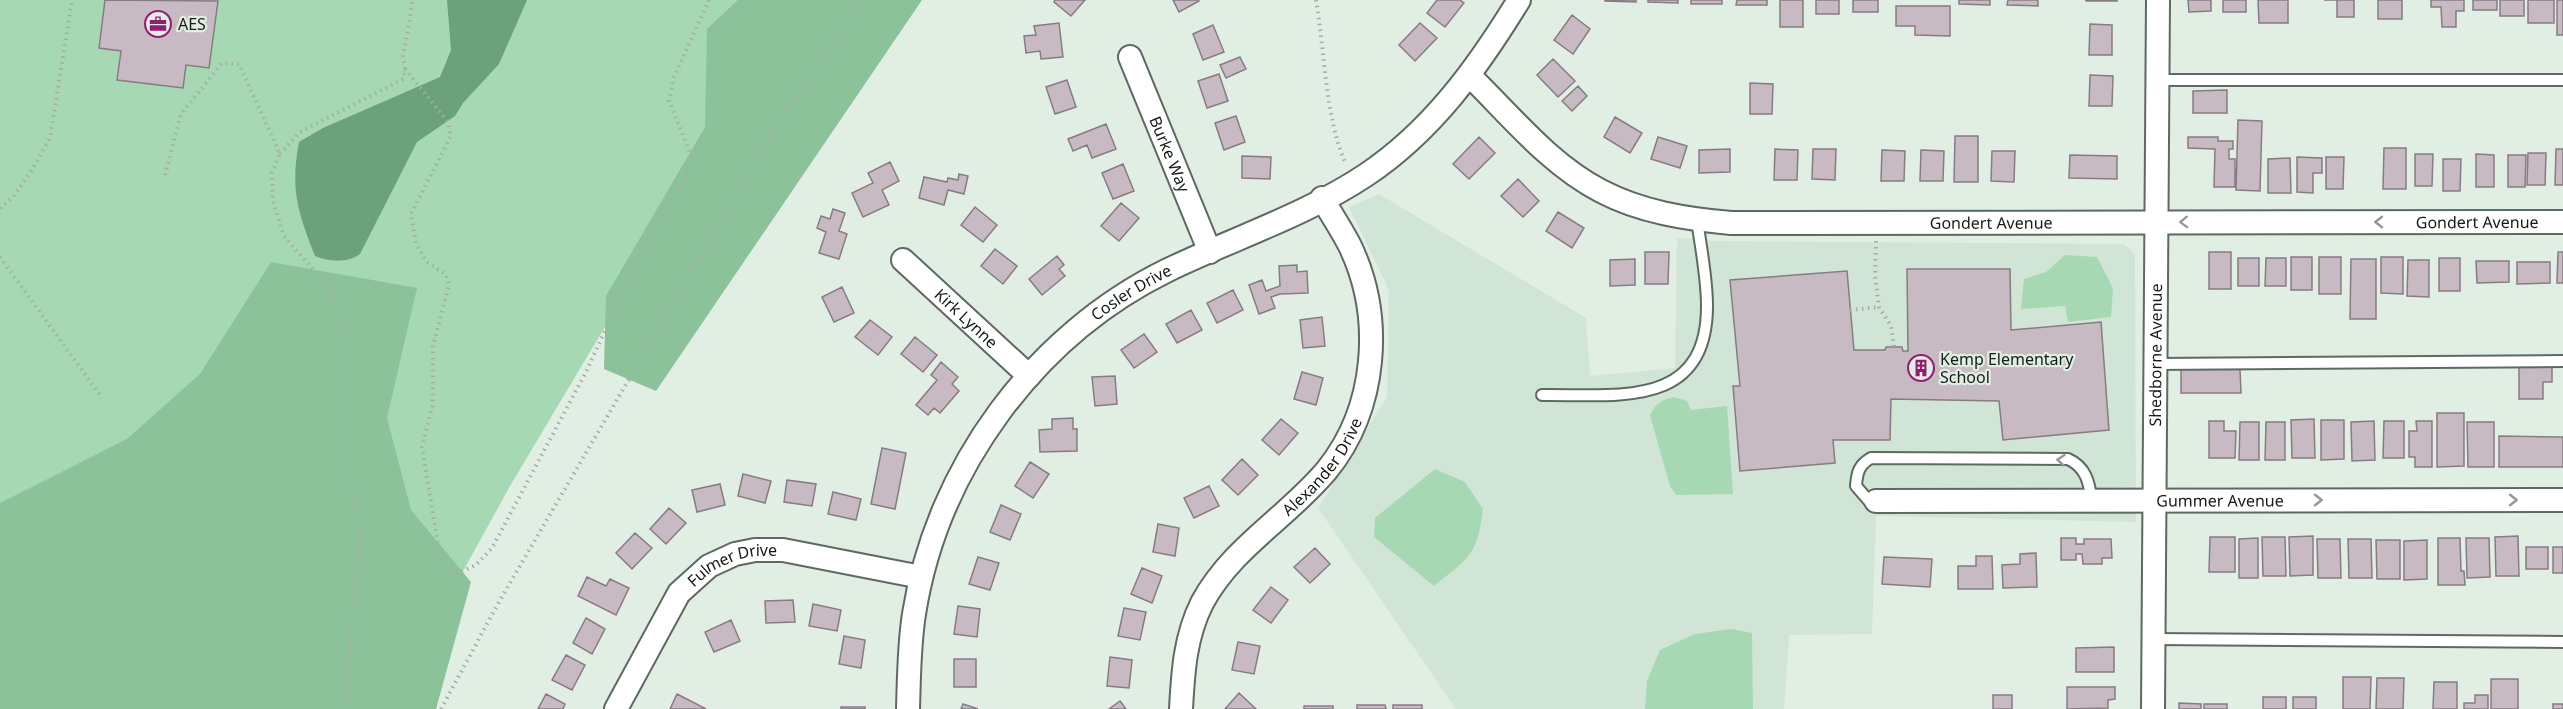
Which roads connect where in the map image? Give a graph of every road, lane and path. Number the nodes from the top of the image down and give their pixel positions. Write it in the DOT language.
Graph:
graph roads {
  1 [pos="72,0"];
  2 [pos="413,0"];
  3 [pos="708,0"];
  4 [pos="863,0"];
  5 [pos="1316,0"];
  6 [pos="1519,0"];
  7 [pos="2158,0"];
  8 [pos="1130,57"];
  9 [pos="405,69"];
  10 [pos="1470,76"];
  11 [pos="2157,80"];
  12 [pos="2563,80"];
  13 [pos="280,154"];
  14 [pos="165,175"];
  15 [pos="1354,181"];
  16 [pos="1322,198"];
  17 [pos="0,208"];
  18 [pos="1697,220"];
  19 [pos="1876,222"];
  20 [pos="2563,222"];
  21 [pos="2156,223"];
  22 [pos="1210,252"];
  23 [pos="0,257"];
  24 [pos="903,260"];
  25 [pos="1879,307"];
  26 [pos="1850,310"];
  27 [pos="1894,347"];
  28 [pos="2563,361"];
  29 [pos="2155,364"];
  30 [pos="1029,376"];
  31 [pos="100,395"];
  32 [pos="1542,395"];
  33 [pos="2563,500"];
  34 [pos="1876,501"];
  35 [pos="2092,501"];
  36 [pos="2155,502"];
  37 [pos="921,577"];
  38 [pos="2153,639"];
  39 [pos="2563,642"];
  40 [pos="341,709"];
  41 [pos="441,709"];
  42 [pos="616,709"];
  43 [pos="908,709"];
  44 [pos="1181,709"];
  45 [pos="2153,709"];
  1 -- 17 [label="path"];
  2 -- 9 [label="path"];
  3 -- 9 [label="path"];
  4 -- 41 [label="path"];
  5 -- 15 [label="path"];
  6 -- 10 [label="street, Cosler Drive"];
  7 -- 11 [label="street, Shedborne Avenue"];
  8 -- 22 [label="street, Burke Way"];
  9 -- 13 [label="path"];
  10 -- 15 [label="street, Cosler Drive"];
  10 -- 18 [label="street, Gondert Avenue"];
  11 -- 12 [label="lane"];
  11 -- 21 [label="street, Shedborne Avenue"];
  13 -- 14 [label="path"];
  13 -- 40 [label="path"];
  15 -- 16 [label="street, Cosler Drive"];
  16 -- 22 [label="street, Cosler Drive"];
  16 -- 44 [label="street, Alexander Drive"];
  18 -- 19 [label="street, Gondert Avenue"];
  18 -- 32 [label="lane"];
  19 -- 21 [label="street, Gondert Avenue"];
  19 -- 25 [label="path"];
  20 -- 21 [label="street, Gondert Avenue, one-way"];
  21 -- 29 [label="street, Shedborne Avenue"];
  22 -- 30 [label="street, Cosler Drive"];
  23 -- 31 [label="path"];
  24 -- 30 [label="street, Kirk Lynne"];
  25 -- 26 [label="path"];
  25 -- 27 [label="path"];
  28 -- 29 [label="lane"];
  29 -- 36 [label="street, Shedborne Avenue"];
  30 -- 37 [label="street, Cosler Drive"];
  36 -- 33 [label="street, Gummer Avenue, one-way"];
  34 -- 35 [label="street, Gummer Avenue"];
  35 -- 34 [label="lane, one-way"];
  35 -- 36 [label="street, Gummer Avenue"];
  36 -- 38 [label="street, Shedborne Avenue"];
  37 -- 42 [label="street, Fulmer Drive"];
  37 -- 43 [label="street, Cosler Drive"];
  38 -- 39 [label="lane"];
  38 -- 45 [label="street, Shedborne Avenue"];
}
